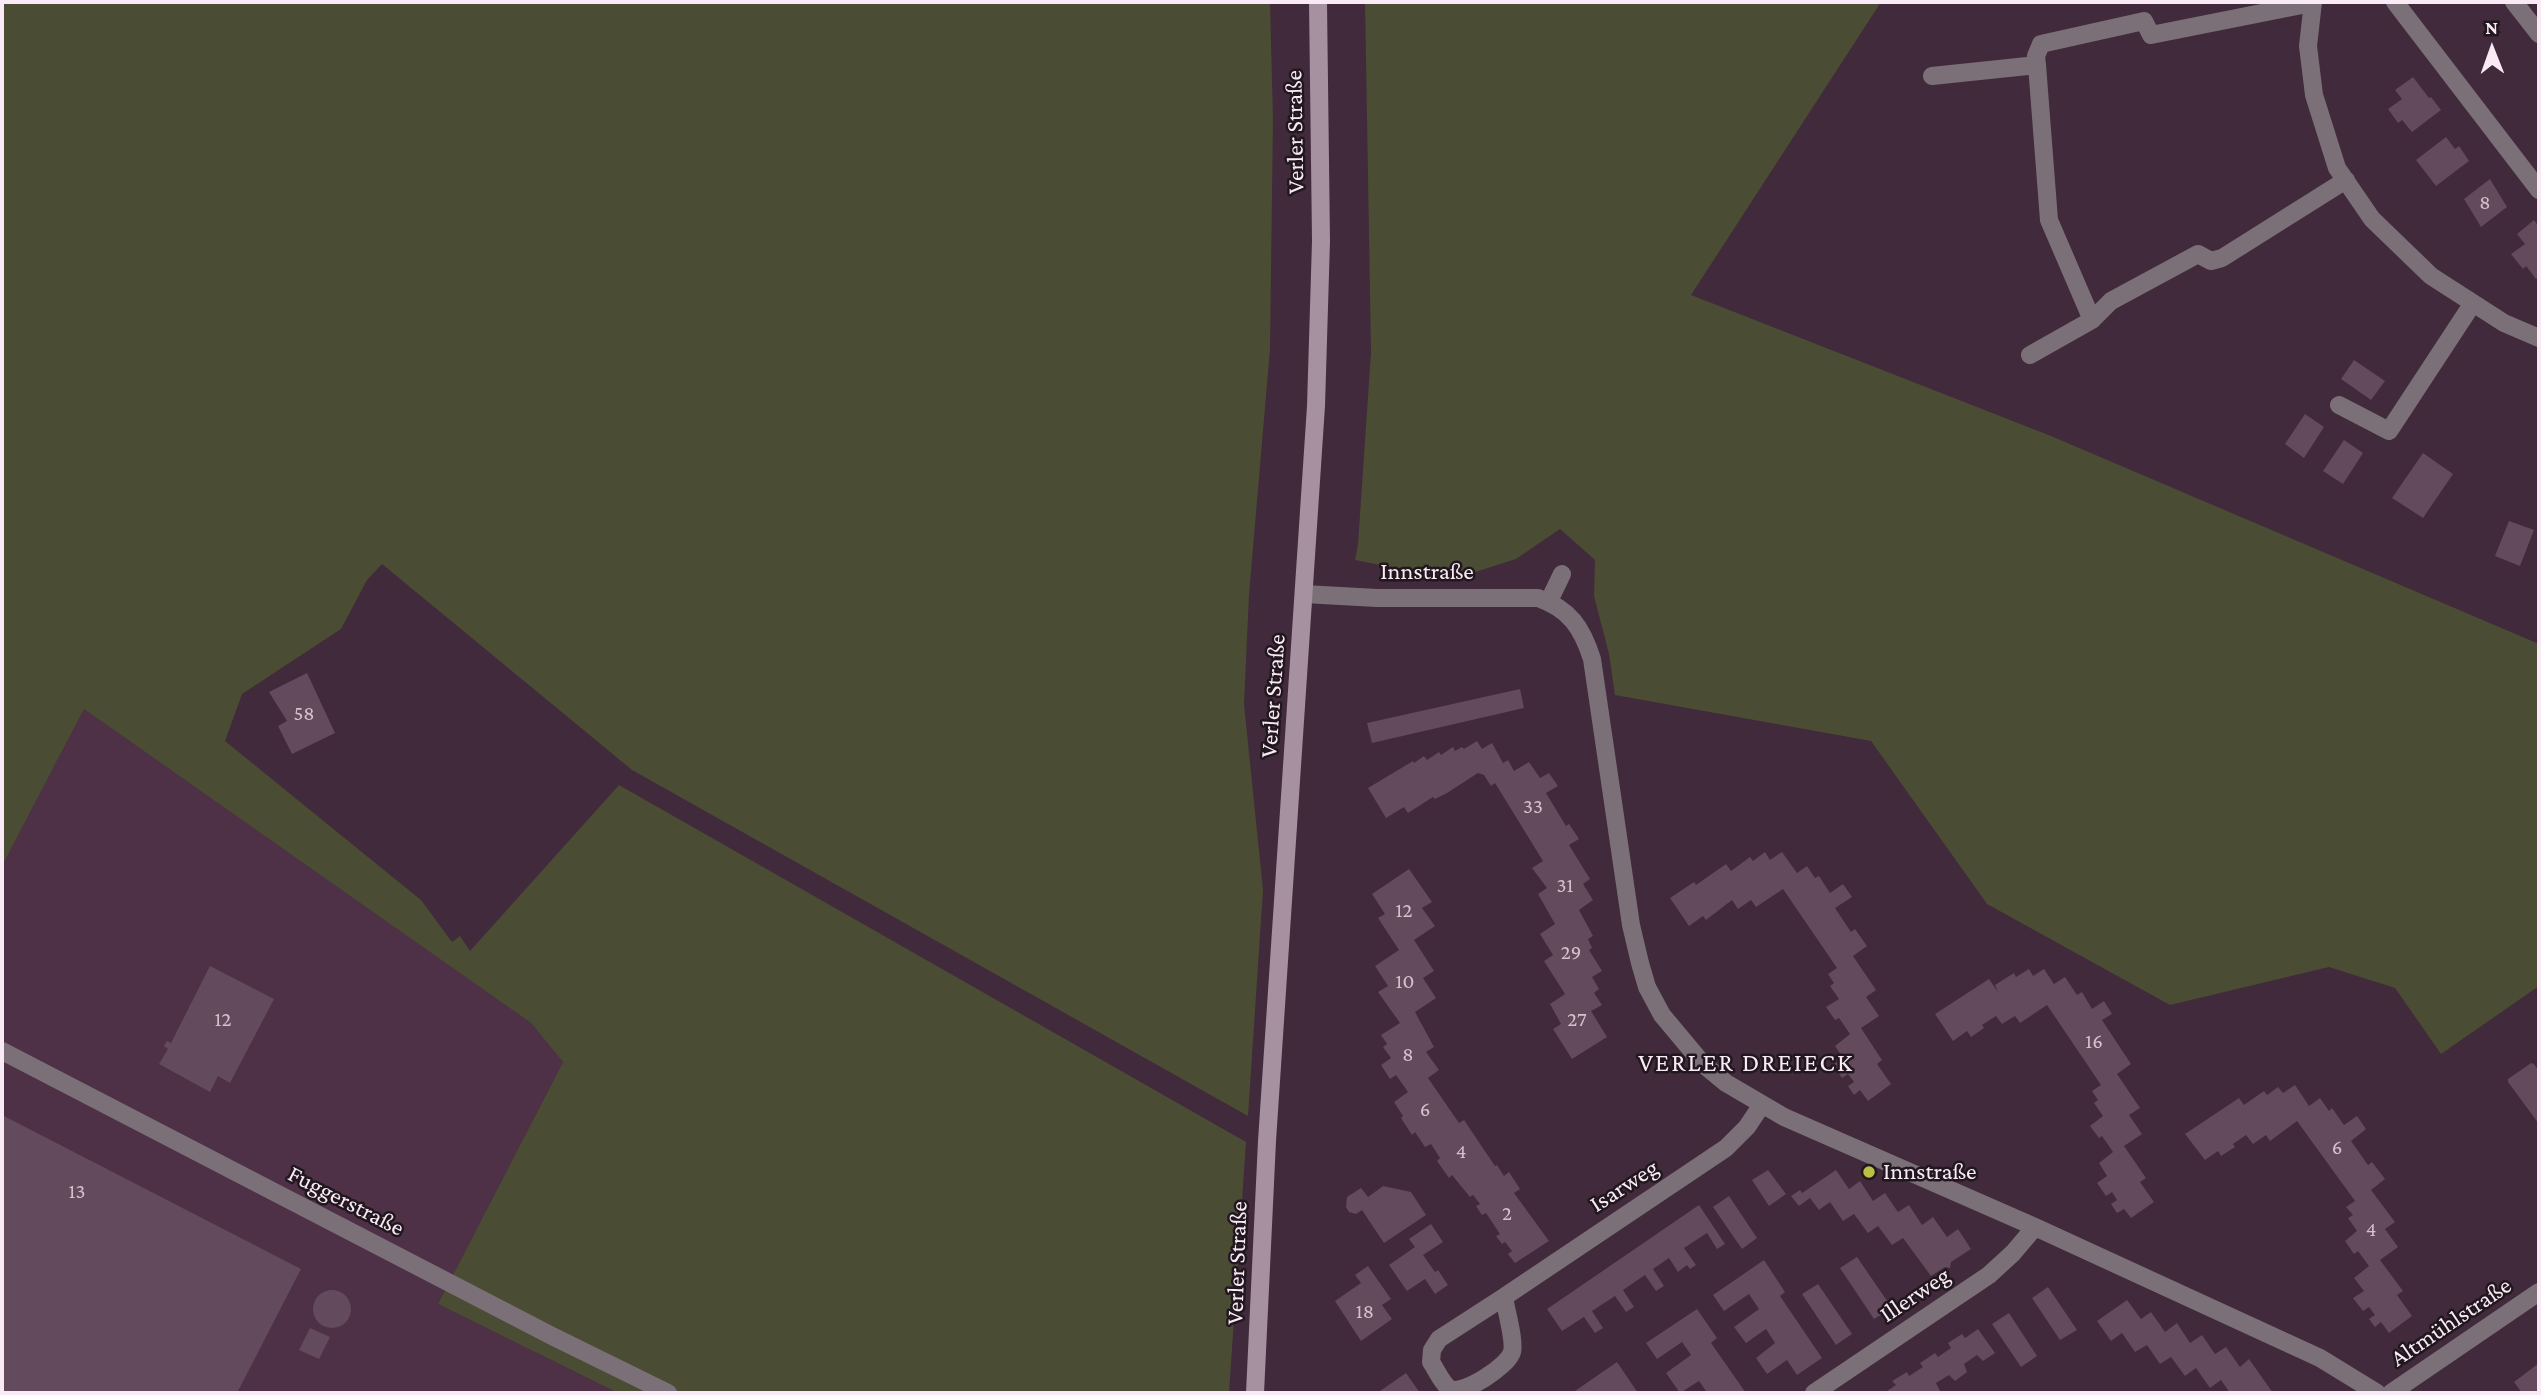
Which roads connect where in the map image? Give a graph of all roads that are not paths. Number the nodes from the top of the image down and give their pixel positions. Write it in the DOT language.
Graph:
graph roads {
  1 [pos="1318,2"];
  2 [pos="2395,2"];
  3 [pos="2514,2"];
  4 [pos="2313,3"];
  5 [pos="2539,34"];
  6 [pos="2037,65"];
  7 [pos="1932,76"];
  8 [pos="2346,180"];
  9 [pos="2539,190"];
  10 [pos="2473,303"];
  11 [pos="2092,320"];
  12 [pos="2539,338"];
  13 [pos="2029,355"];
  14 [pos="2339,405"];
  15 [pos="1562,574"];
  16 [pos="1304,594"];
  17 [pos="1549,601"];
  18 [pos="2,1051"];
  19 [pos="1761,1105"];
  20 [pos="2035,1227"];
  21 [pos="2539,1292"];
  22 [pos="1504,1297"];
  23 [pos="668,1393"];
  24 [pos="1255,1393"];
  25 [pos="1814,1393"];
  26 [pos="2378,1393"];
  27 [pos="2391,1393"];
  1 -- 16 [label="main road, Verler Straße"];
  2 -- 9 [label="street"];
  3 -- 5 [label="street"];
  4 -- 6 [label="street"];
  4 -- 8 [label="street"];
  6 -- 7 [label="street"];
  6 -- 11 [label="street"];
  8 -- 10 [label="street"];
  8 -- 11 [label="street"];
  10 -- 12 [label="street"];
  10 -- 14 [label="street"];
  11 -- 13 [label="street"];
  15 -- 17 [label="street"];
  16 -- 17 [label="street, Innstraße"];
  16 -- 24 [label="main road, Verler Straße"];
  17 -- 19 [label="street"];
  18 -- 23 [label="street, Fuggerstraße"];
  19 -- 20 [label="street"];
  19 -- 22 [label="street, Isarweg"];
  20 -- 25 [label="street, Illerweg"];
  20 -- 26 [label="street"];
  21 -- 27 [label="street, Altmühlstraße"];
  22 -- 22 [label="street, Isarweg"];
}
